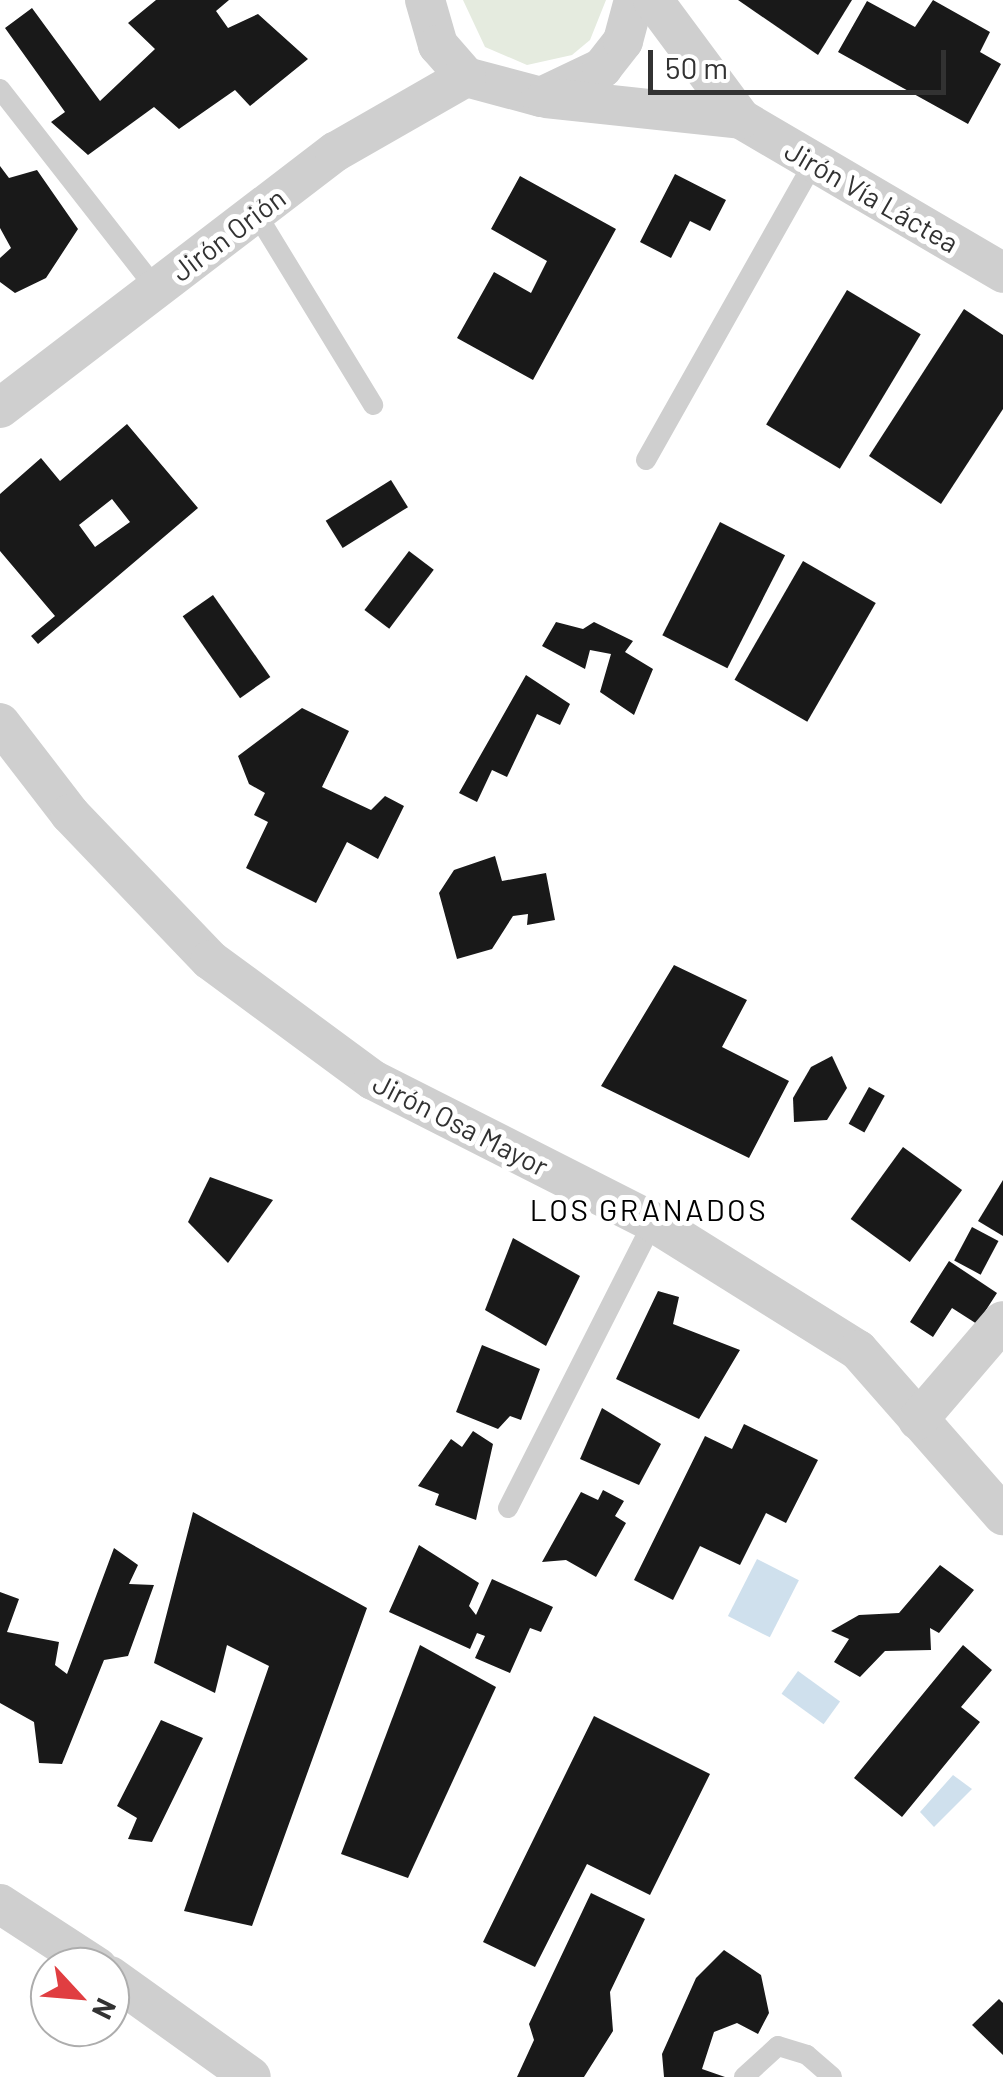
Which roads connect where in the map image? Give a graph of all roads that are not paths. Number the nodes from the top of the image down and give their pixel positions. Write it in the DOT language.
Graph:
graph roads {
  1 [pos="634,0"];
  2 [pos="653,0"];
  3 [pos="424,1"];
  4 [pos="466,77"];
  5 [pos="0,89"];
  6 [pos="541,97"];
  7 [pos="741,119"];
  8 [pos="814,162"];
  9 [pos="256,213"];
  10 [pos="1003,273"];
  11 [pos="156,289"];
  12 [pos="373,405"];
  13 [pos="0,408"];
  14 [pos="646,460"];
  15 [pos="0,723"];
  16 [pos="653,1222"];
  17 [pos="1003,1321"];
  18 [pos="918,1420"];
  19 [pos="508,1508"];
  20 [pos="1003,1515"];
  21 [pos="0,1904"];
  22 [pos="66,1947"];
  23 [pos="130,1990"];
  24 [pos="251,2077"];
  25 [pos="744,2077"];
  26 [pos="832,2077"];
  1 -- 6 [label="street"];
  2 -- 7 [label="street, Jirón Vía Láctea"];
  3 -- 4 [label="street"];
  4 -- 6 [label="street, Jirón Vía Láctea"];
  4 -- 9 [label="street, Jirón Orión"];
  5 -- 11 [label="lane"];
  6 -- 7 [label="street, Jirón Vía Láctea"];
  7 -- 8 [label="street, Jirón Vía Láctea"];
  8 -- 10 [label="street, Jirón Vía Láctea"];
  8 -- 14 [label="lane"];
  9 -- 11 [label="street, Jirón Orión"];
  9 -- 12 [label="lane"];
  11 -- 13 [label="street, Jirón Orión"];
  15 -- 16 [label="street, Jirón Osa Mayor"];
  16 -- 18 [label="street, Jirón Osa Mayor"];
  16 -- 19 [label="lane"];
  17 -- 18 [label="street"];
  18 -- 20 [label="street, Jirón Osa Mayor"];
  21 -- 22 [label="street"];
  23 -- 24 [label="street"];
  25 -- 26 [label="lane"];
}
